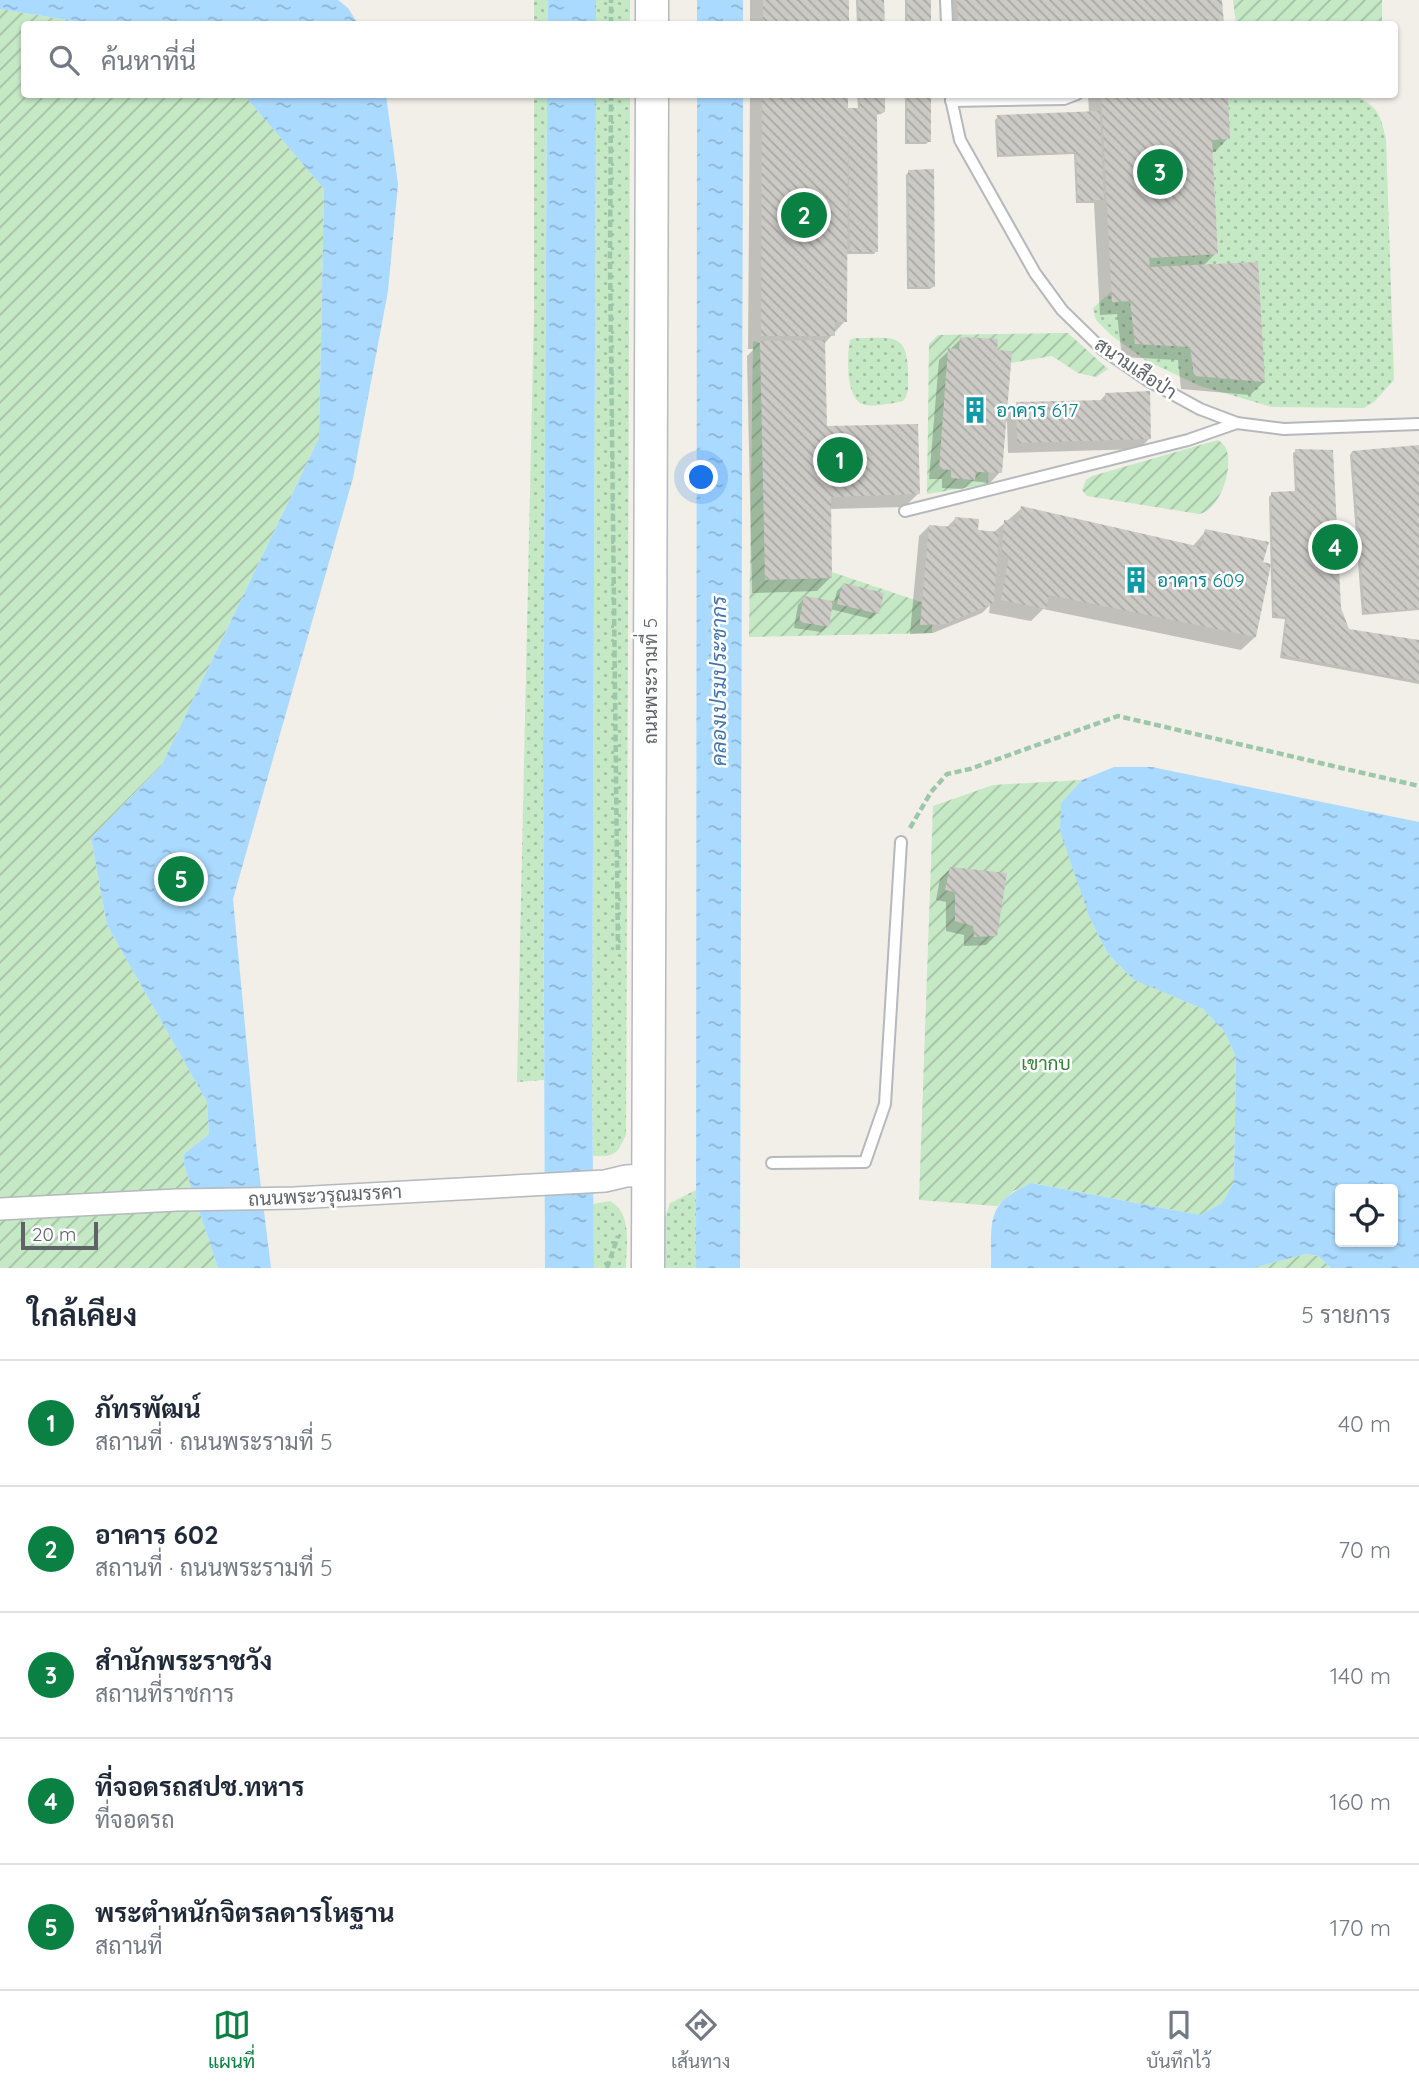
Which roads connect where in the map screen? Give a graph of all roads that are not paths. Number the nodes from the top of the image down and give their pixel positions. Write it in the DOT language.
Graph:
graph roads {
  1 [pos="652,0"];
  2 [pos="946,0"];
  3 [pos="652,21"];
  4 [pos="947,21"];
  5 [pos="652,98"];
  6 [pos="950,98"];
  7 [pos="1067,98"];
  8 [pos="1237,423"];
  9 [pos="1419,424"];
  10 [pos="905,511"];
  11 [pos="901,842"];
  12 [pos="772,1163"];
  13 [pos="649,1175"];
  14 [pos="0,1209"];
  15 [pos="649,1268"];
  1 -- 3 [label="main road"];
  2 -- 4 [label="lane"];
  5 -- 13 [label="main road, ถนนพระรามที่ 5"];
  6 -- 7 [label="lane"];
  6 -- 8 [label="lane, สนามเสือป่า"];
  8 -- 9 [label="lane, สนามเสือป่า"];
  8 -- 10 [label="lane"];
  11 -- 12 [label="lane"];
  13 -- 14 [label="street, ถนนพระวรุณมรรคา"];
  13 -- 15 [label="main road, ถนนพระรามที่ 5"];
}
